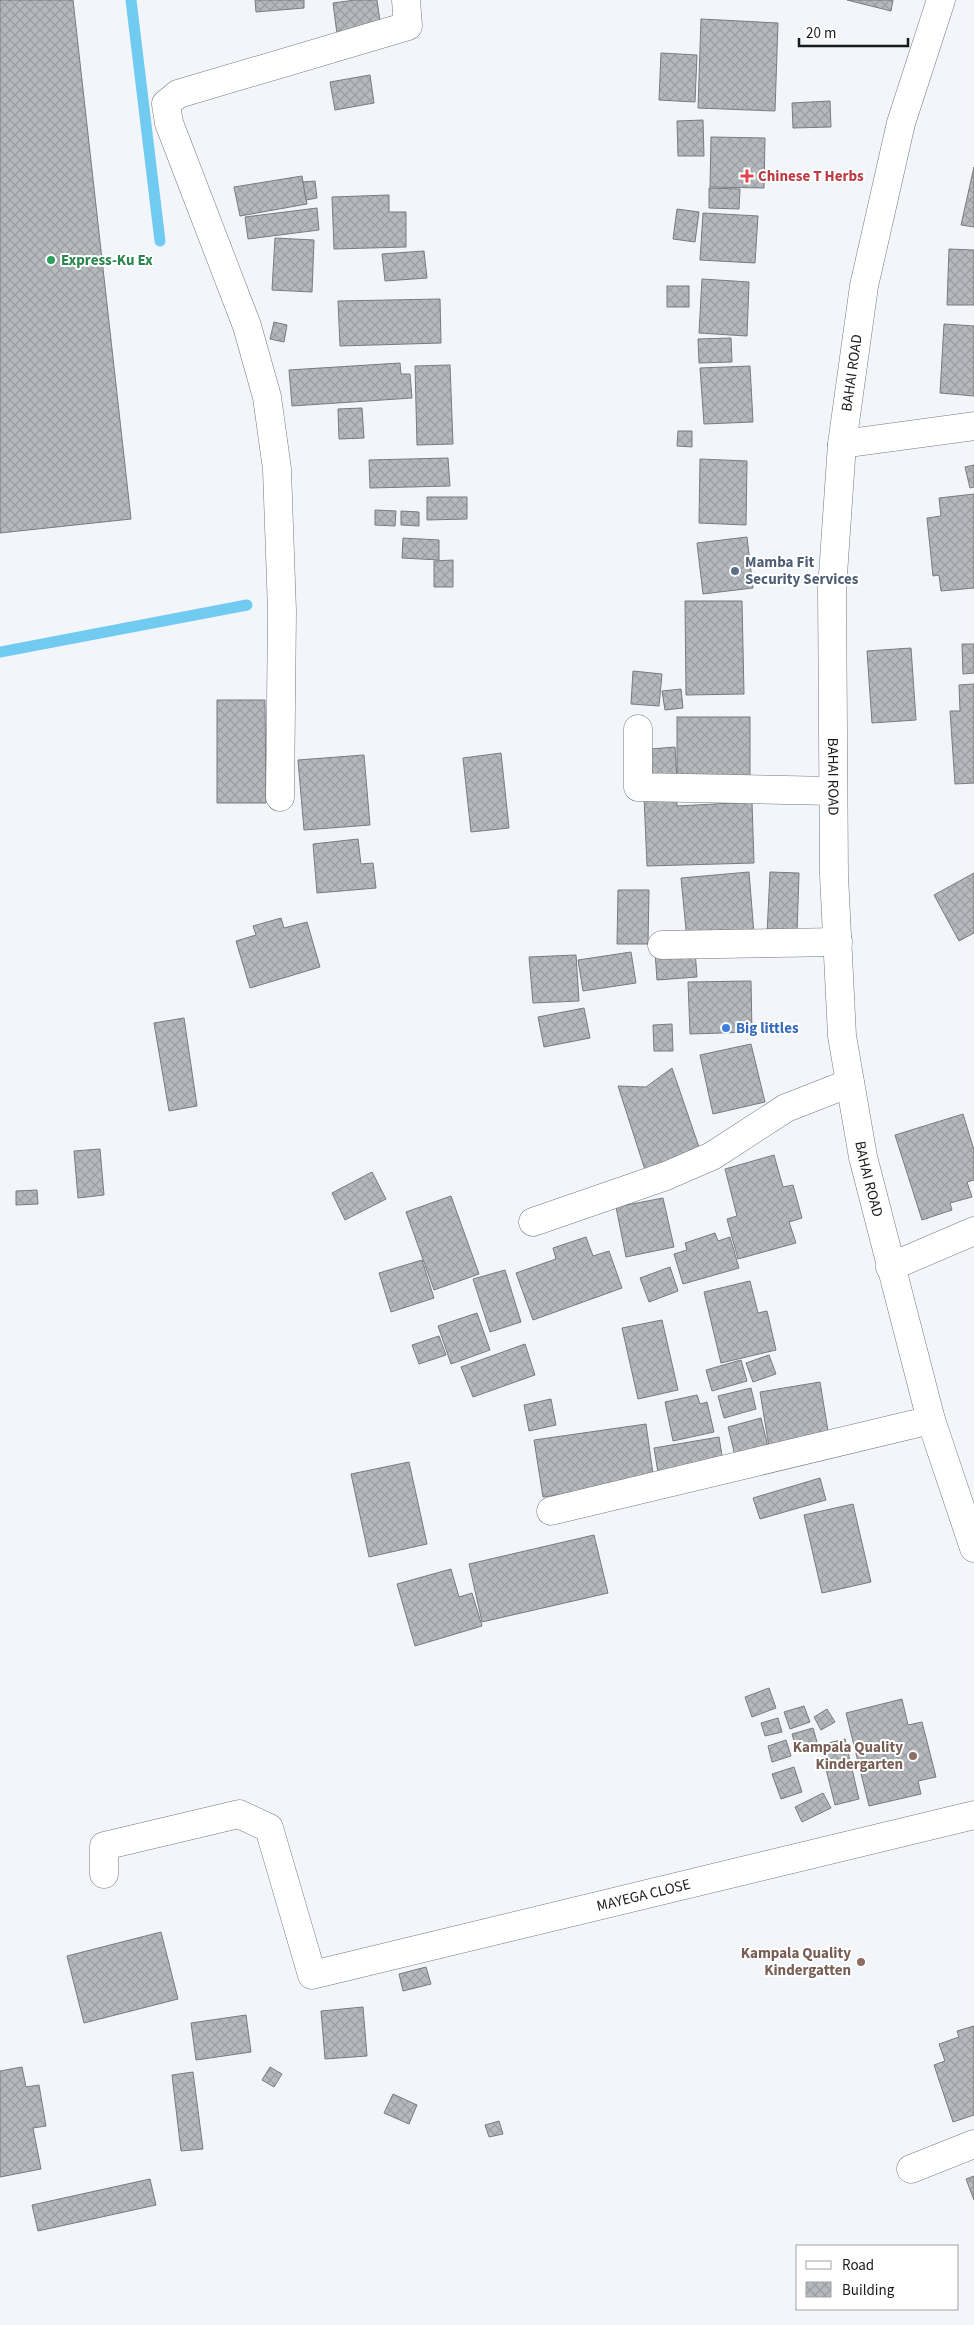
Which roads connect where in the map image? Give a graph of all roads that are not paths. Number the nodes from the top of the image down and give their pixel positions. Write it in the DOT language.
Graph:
graph roads {
  1 [pos="406,0"];
  2 [pos="941,0"];
  3 [pos="974,426"];
  4 [pos="842,444"];
  5 [pos="638,730"];
  6 [pos="833,791"];
  7 [pos="280,797"];
  8 [pos="838,942"];
  9 [pos="662,945"];
  10 [pos="850,1083"];
  11 [pos="533,1222"];
  12 [pos="974,1231"];
  13 [pos="890,1267"];
  14 [pos="931,1420"];
  15 [pos="551,1511"];
  16 [pos="974,1548"];
  17 [pos="974,1815"];
  18 [pos="104,1874"];
  19 [pos="974,2144"];
  20 [pos="911,2169"];
  1 -- 7 [label="street"];
  2 -- 4 [label="street, BAHAI ROAD"];
  3 -- 4 [label="street"];
  4 -- 6 [label="street, BAHAI ROAD"];
  5 -- 6 [label="street"];
  6 -- 8 [label="street, BAHAI ROAD"];
  8 -- 9 [label="street"];
  8 -- 10 [label="street, BAHAI ROAD"];
  10 -- 11 [label="street"];
  10 -- 13 [label="street, BAHAI ROAD"];
  12 -- 13 [label="street"];
  13 -- 14 [label="street, BAHAI ROAD"];
  14 -- 15 [label="street"];
  14 -- 16 [label="street, BAHAI ROAD"];
  17 -- 18 [label="street, MAYEGA CLOSE"];
  19 -- 20 [label="street"];
}
